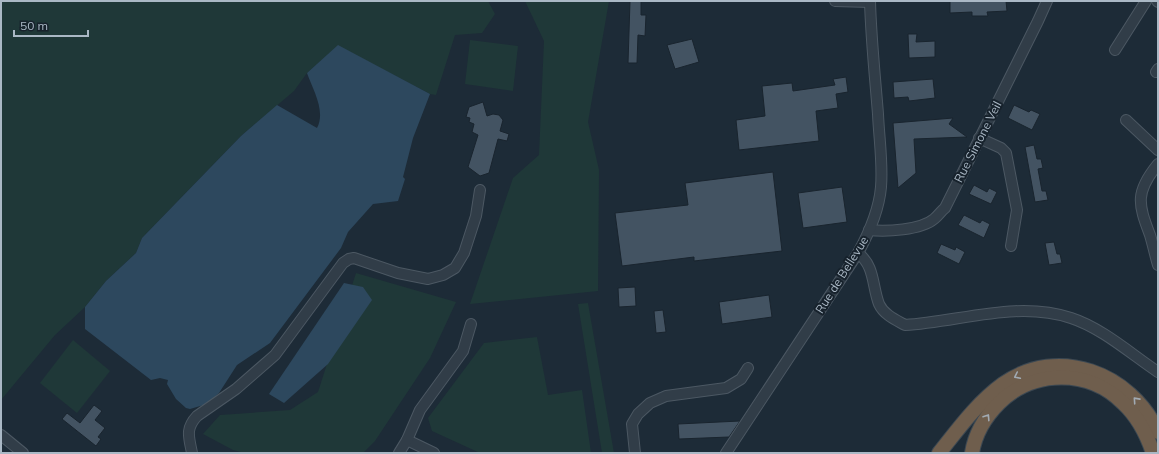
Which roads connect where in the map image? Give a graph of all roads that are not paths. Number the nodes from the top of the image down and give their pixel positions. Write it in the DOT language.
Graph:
graph roads {
  1 [pos="835,1"];
  2 [pos="870,1"];
  3 [pos="1047,1"];
  4 [pos="1146,1"];
  5 [pos="1115,50"];
  6 [pos="1126,120"];
  7 [pos="980,138"];
  8 [pos="1158,150"];
  9 [pos="1158,164"];
  10 [pos="480,190"];
  11 [pos="869,230"];
  12 [pos="1011,246"];
  13 [pos="858,253"];
  14 [pos="1158,265"];
  15 [pos="471,324"];
  16 [pos="748,368"];
  17 [pos="1158,372"];
  18 [pos="1158,432"];
  19 [pos="1,435"];
  20 [pos="407,440"];
  21 [pos="23,453"];
  22 [pos="192,453"];
  23 [pos="399,453"];
  24 [pos="434,453"];
  25 [pos="635,453"];
  26 [pos="726,453"];
  27 [pos="939,453"];
  28 [pos="972,453"];
  29 [pos="1153,453"];
  1 -- 2 [label="street"];
  2 -- 11 [label="street, Rue de Bellevue"];
  3 -- 7 [label="street, Rue Simone Veil"];
  4 -- 5 [label="street"];
  6 -- 8 [label="street"];
  7 -- 11 [label="street, Rue Simone Veil"];
  7 -- 12 [label="street"];
  9 -- 14 [label="street"];
  10 -- 22 [label="street"];
  11 -- 13 [label="street, Rue de Bellevue"];
  13 -- 17 [label="street"];
  13 -- 26 [label="street, Rue de Bellevue"];
  15 -- 20 [label="street"];
  16 -- 25 [label="street"];
  18 -- 27 [label="highway, one-way"];
  19 -- 21 [label="street"];
  20 -- 23 [label="street"];
  20 -- 24 [label="street"];
  28 -- 29 [label="highway, one-way"];
}
